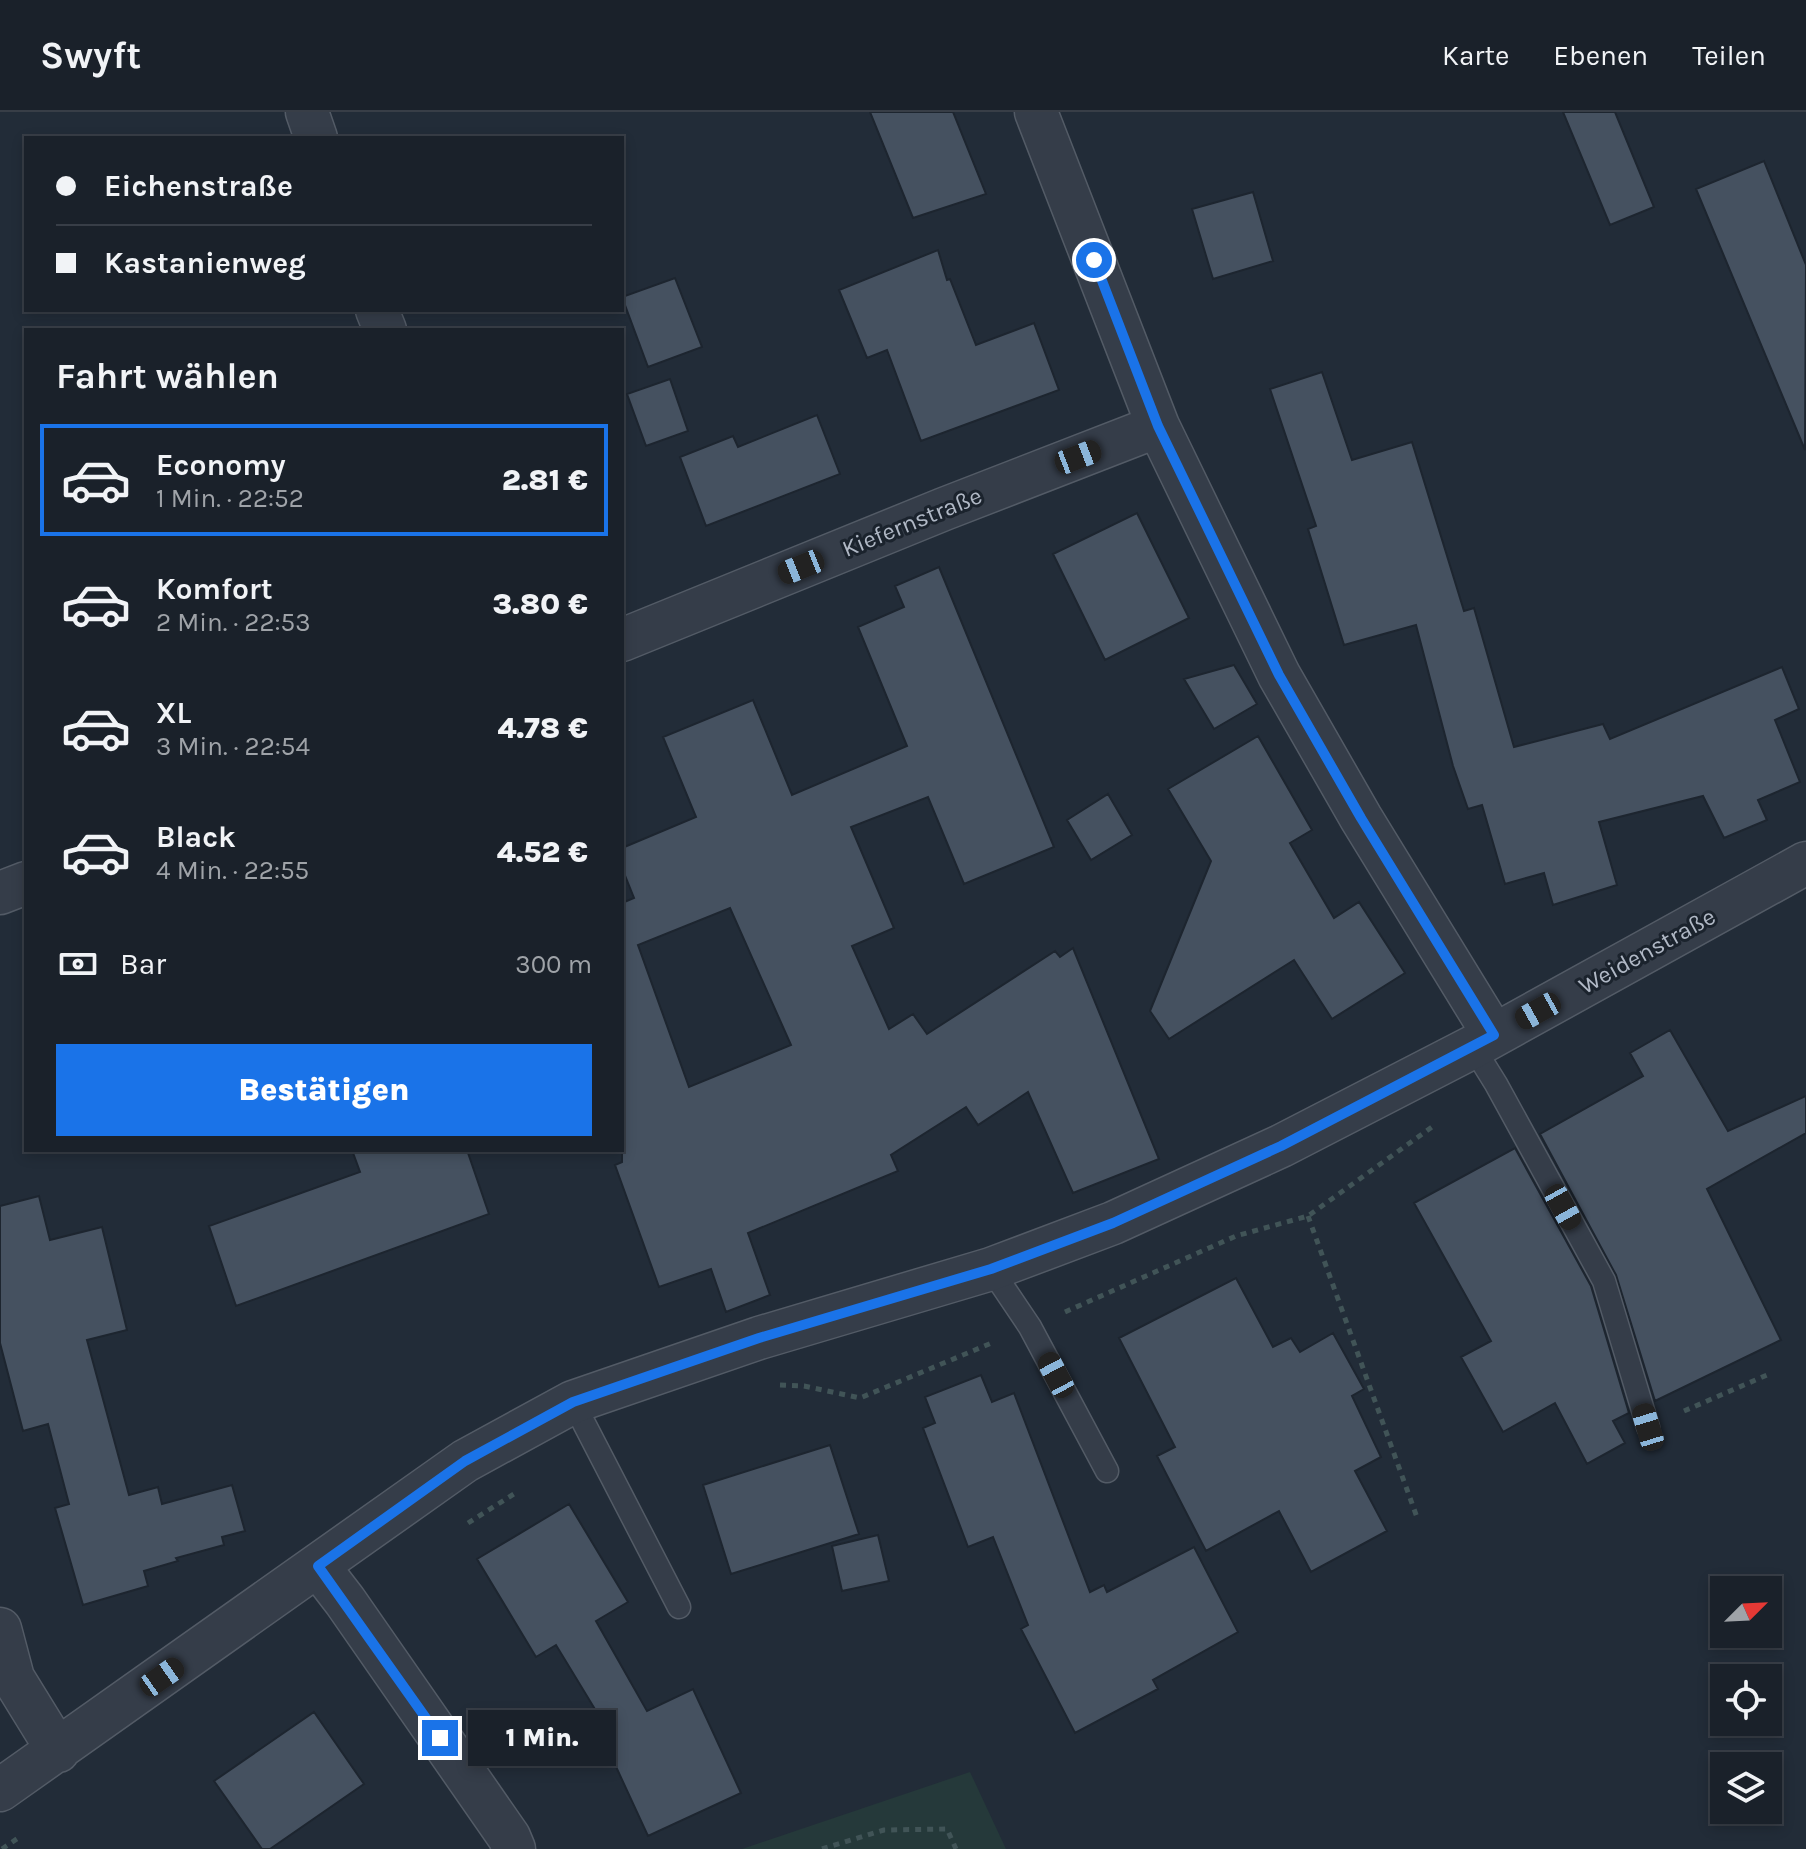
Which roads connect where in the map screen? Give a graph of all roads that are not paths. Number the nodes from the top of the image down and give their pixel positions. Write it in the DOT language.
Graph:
graph roads {
  1 [pos="307,112"];
  2 [pos="1036,112"];
  3 [pos="315,136"];
  4 [pos="1158,426"];
  5 [pos="624,639"];
  6 [pos="1806,863"];
  7 [pos="24,884"];
  8 [pos="0,893"];
  9 [pos="1483,1041"];
  10 [pos="991,1269"];
  11 [pos="573,1402"];
  12 [pos="1648,1427"];
  13 [pos="1107,1471"];
  14 [pos="318,1566"];
  15 [pos="679,1607"];
  16 [pos="0,1629"];
  17 [pos="58,1751"];
  18 [pos="0,1790"];
  19 [pos="514,1849"];
  1 -- 3 [label="street"];
  2 -- 4 [label="street"];
  4 -- 5 [label="street, Kiefernstraße"];
  4 -- 9 [label="street"];
  6 -- 9 [label="street, Weidenstraße"];
  7 -- 8 [label="street"];
  9 -- 10 [label="street, Weidenstraße"];
  9 -- 12 [label="lane"];
  10 -- 11 [label="street, Weidenstraße"];
  10 -- 13 [label="lane"];
  11 -- 14 [label="street, Weidenstraße"];
  11 -- 15 [label="lane"];
  14 -- 17 [label="street, Weidenstraße"];
  14 -- 19 [label="street"];
  16 -- 17 [label="street"];
  17 -- 18 [label="street, Weidenstraße"];
}
